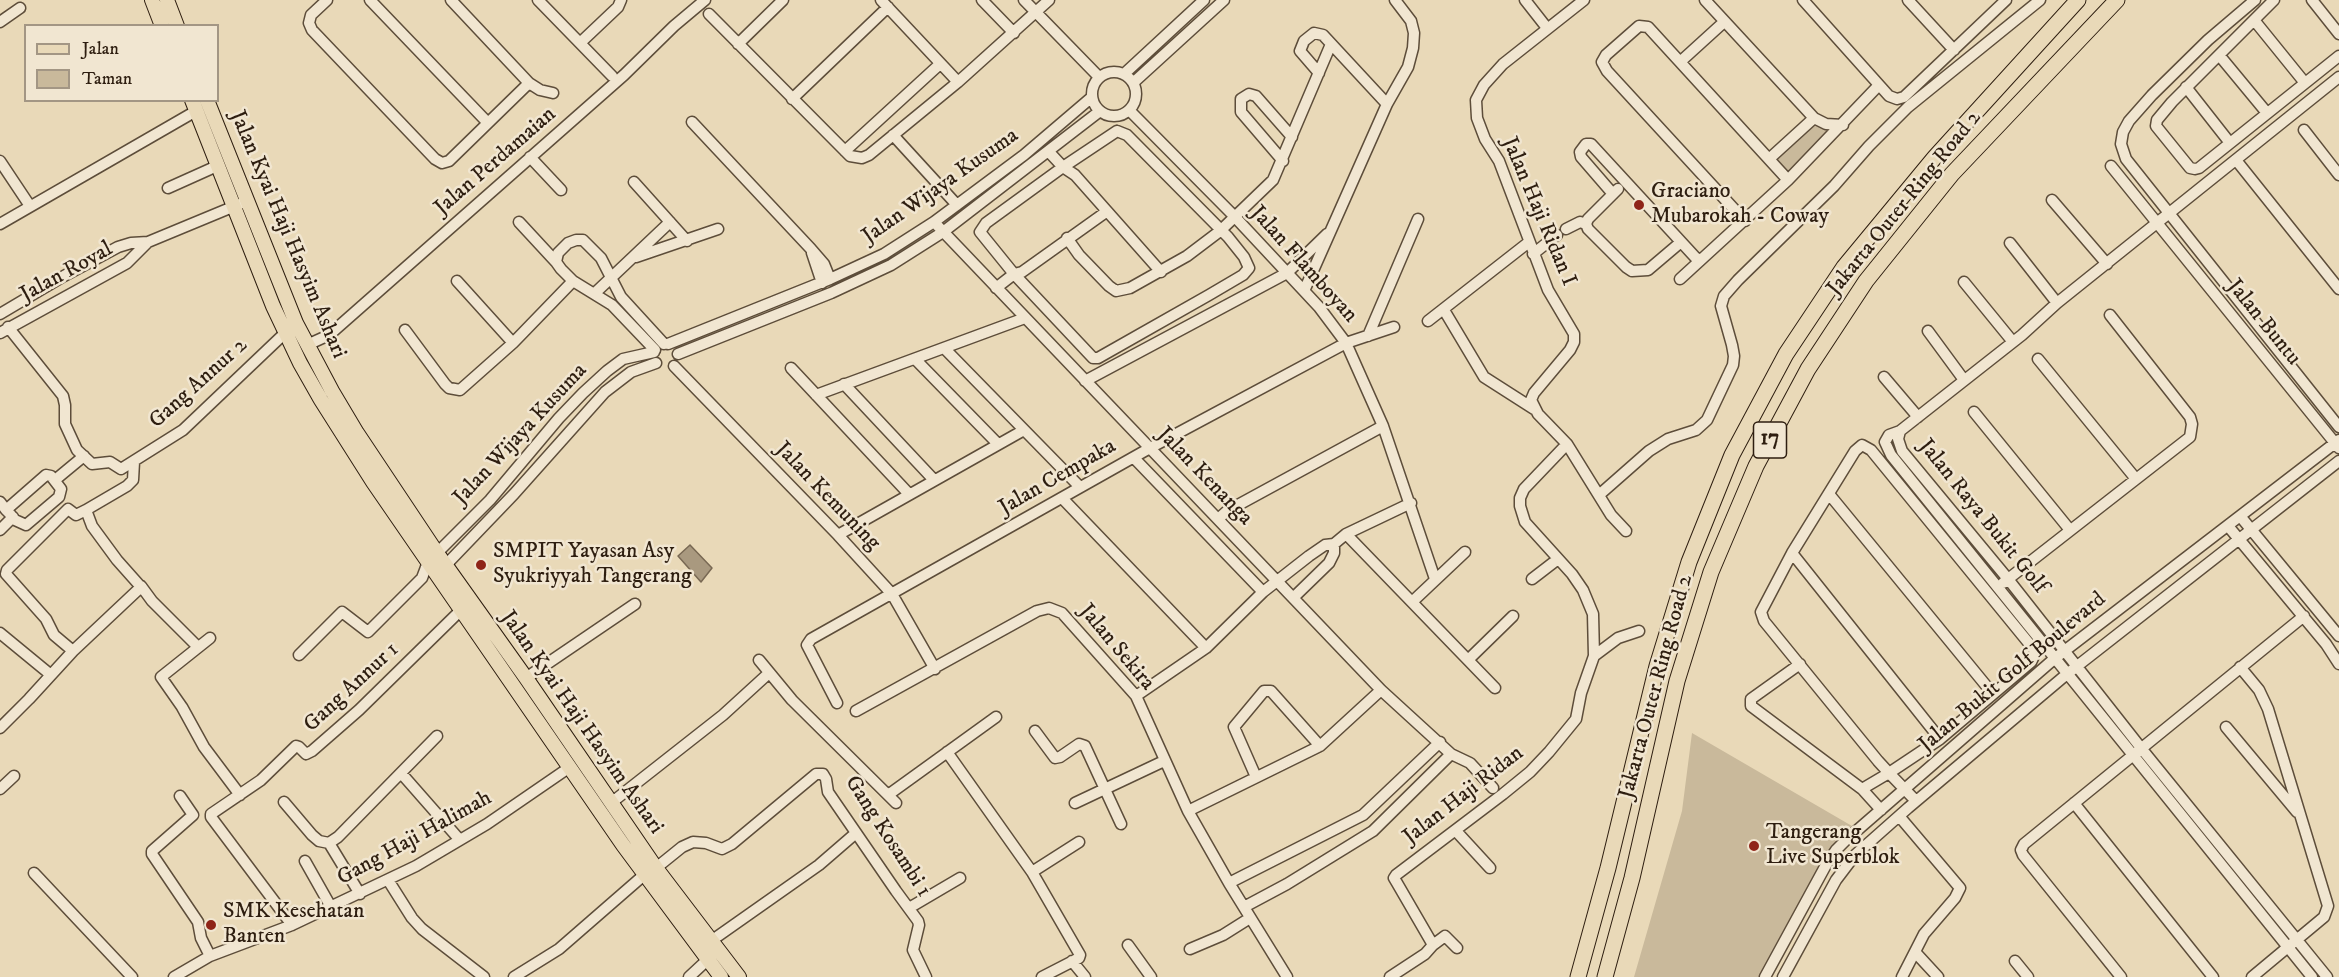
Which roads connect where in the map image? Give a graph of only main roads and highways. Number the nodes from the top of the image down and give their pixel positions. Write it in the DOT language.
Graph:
graph roads {
  1 [pos="2078,0"];
  2 [pos="2117,0"];
  3 [pos="159,1"];
  4 [pos="162,24"];
  5 [pos="176,24"];
  6 [pos="208,102"];
  7 [pos="194,106"];
  8 [pos="432,557"];
  9 [pos="441,570"];
  10 [pos="650,872"];
  11 [pos="721,977"];
  12 [pos="739,977"];
  13 [pos="1578,977"];
  14 [pos="1605,977"];
  1 -- 13 [label="highway, Jakarta Outer Ring Road 2 / 17"];
  2 -- 14 [label="highway, Jakarta Outer Ring Road 2 / 17"];
  3 -- 4 [label="main road"];
  3 -- 5 [label="main road"];
  6 -- 8 [label="main road, Jalan Kyai Haji Hasyim Ashari"];
  7 -- 8 [label="main road, Jalan Kyai Haji Hasyim Ashari"];
  8 -- 9 [label="main road, Jalan Kyai Haji Hasyim Ashari"];
  9 -- 10 [label="main road, Jalan Kyai Haji Hasyim Ashari"];
  9 -- 10 [label="main road, Jalan Kyai Haji Hasyim Ashari"];
  10 -- 11 [label="main road, Jalan Kyai Haji Hasyim Ashari"];
  10 -- 12 [label="main road, Jalan Kyai Haji Hasyim Ashari"];
}
